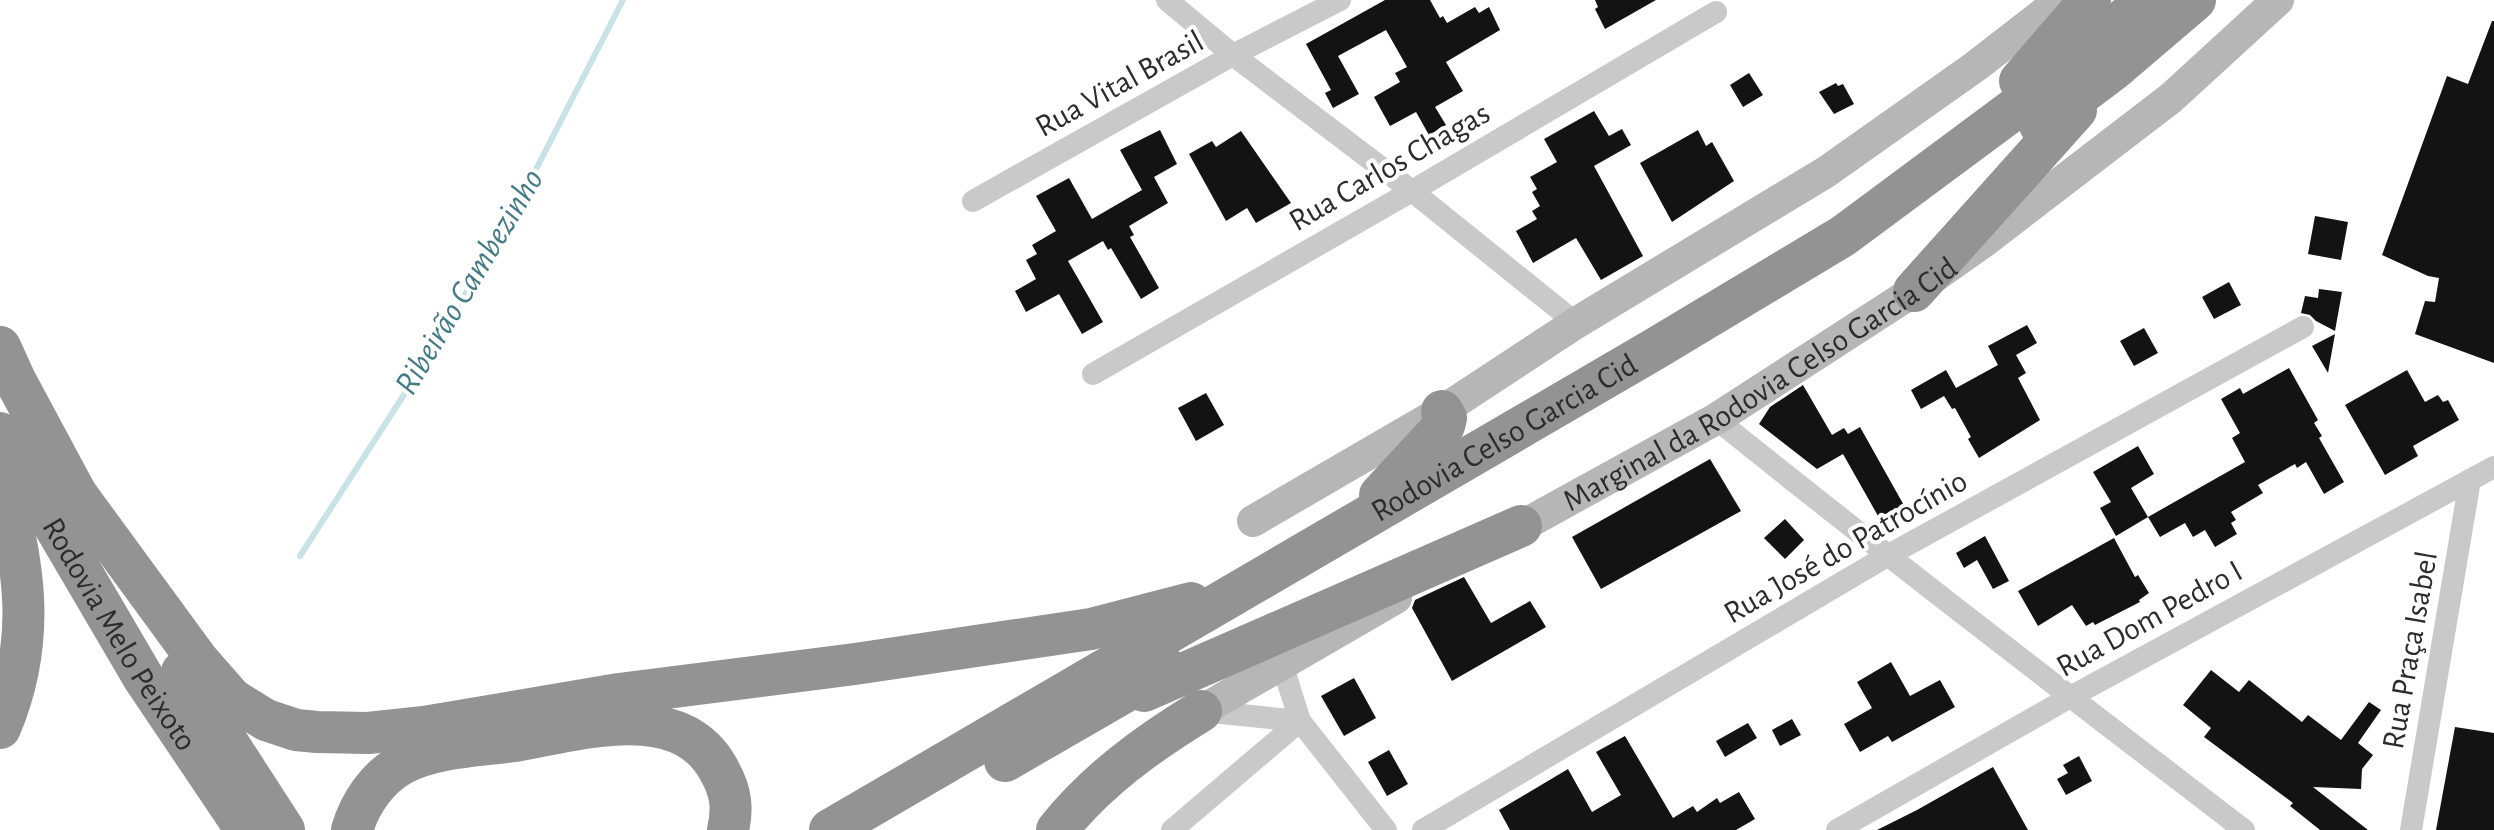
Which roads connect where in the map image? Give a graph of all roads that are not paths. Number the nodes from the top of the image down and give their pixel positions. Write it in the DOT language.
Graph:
graph roads {
  1 [pos="1167,0"];
  2 [pos="1340,0"];
  3 [pos="2061,0"];
  4 [pos="2090,0"];
  5 [pos="2147,0"];
  6 [pos="2195,0"];
  7 [pos="2278,0"];
  8 [pos="1716,12"];
  9 [pos="1233,55"];
  10 [pos="2113,70"];
  11 [pos="1958,151"];
  12 [pos="1412,191"];
  13 [pos="973,201"];
  14 [pos="1914,291"];
  15 [pos="1576,323"];
  16 [pos="2303,327"];
  17 [pos="0,347"];
  18 [pos="1093,374"];
  19 [pos="1442,411"];
  20 [pos="1716,419"];
  21 [pos="0,433"];
  22 [pos="2494,467"];
  23 [pos="0,476"];
  24 [pos="2470,480"];
  25 [pos="74,491"];
  26 [pos="1253,521"];
  27 [pos="1351,526"];
  28 [pos="1521,526"];
  29 [pos="1887,556"];
  30 [pos="1246,588"];
  31 [pos="1282,664"];
  32 [pos="2072,696"];
  33 [pos="1201,711"];
  34 [pos="1081,718"];
  35 [pos="1300,721"];
  36 [pos="0,728"];
  37 [pos="2234,828"];
  38 [pos="246,830"];
  39 [pos="284,830"];
  40 [pos="352,830"];
  41 [pos="728,830"];
  42 [pos="830,830"];
  43 [pos="884,830"];
  44 [pos="1057,830"];
  45 [pos="1172,830"];
  46 [pos="1386,830"];
  47 [pos="1423,830"];
  48 [pos="1837,830"];
  49 [pos="2411,830"];
  1 -- 9 [label="street"];
  2 -- 9 [label="street, Rua Vital Brasil"];
  3 -- 15 [label="street"];
  4 -- 11 [label="highway"];
  5 -- 11 [label="highway, Rodovia Celso Garcia Cid"];
  6 -- 10 [label="highway, Rodovia Celso Garcia Cid"];
  7 -- 14 [label="street, Marginal da Rodovia Celso Garcia Cid"];
  8 -- 12 [label="street, Rua Carlos Chagas"];
  9 -- 12 [label="street"];
  9 -- 13 [label="street, Rua Vital Brasil"];
  10 -- 14 [label="highway"];
  10 -- 34 [label="highway, Rodovia Celso Garcia Cid"];
  11 -- 27 [label="highway, Rodovia Celso Garcia Cid"];
  12 -- 15 [label="street"];
  12 -- 18 [label="street, Rua Carlos Chagas"];
  14 -- 20 [label="street, Marginal da Rodovia Celso Garcia Cid"];
  15 -- 19 [label="street"];
  16 -- 29 [label="street, Rua José do Patrocínio"];
  17 -- 25 [label="highway"];
  19 -- 26 [label="street"];
  19 -- 27 [label="highway"];
  20 -- 28 [label="street, Marginal da Rodovia Celso Garcia Cid"];
  20 -- 29 [label="street"];
  21 -- 38 [label="highway, Rodovia Melo Peixoto"];
  22 -- 24 [label="street, Rua Dom Pedro I"];
  23 -- 36 [label="highway"];
  24 -- 32 [label="street, Rua Dom Pedro I"];
  24 -- 49 [label="street, Rua Praça Isabel"];
  25 -- 30 [label="highway"];
  25 -- 39 [label="highway, Rodovia Melo Peixoto"];
  27 -- 30 [label="highway, Rodovia Celso Garcia Cid"];
  28 -- 31 [label="street, Marginal da Rodovia Celso Garcia Cid"];
  28 -- 34 [label="highway"];
  29 -- 32 [label="street"];
  29 -- 47 [label="street, Rua José do Patrocínio"];
  30 -- 42 [label="highway, Rodovia Celso Garcia Cid"];
  31 -- 33 [label="street, Marginal da Rodovia Celso Garcia Cid"];
  31 -- 35 [label="street"];
  32 -- 37 [label="street"];
  32 -- 48 [label="street, Rua Dom Pedro I"];
  33 -- 35 [label="street"];
  33 -- 44 [label="highway"];
  34 -- 43 [label="highway, Rodovia Celso Garcia Cid"];
  35 -- 45 [label="street"];
  35 -- 46 [label="street"];
  40 -- 41 [label="highway"];
}
